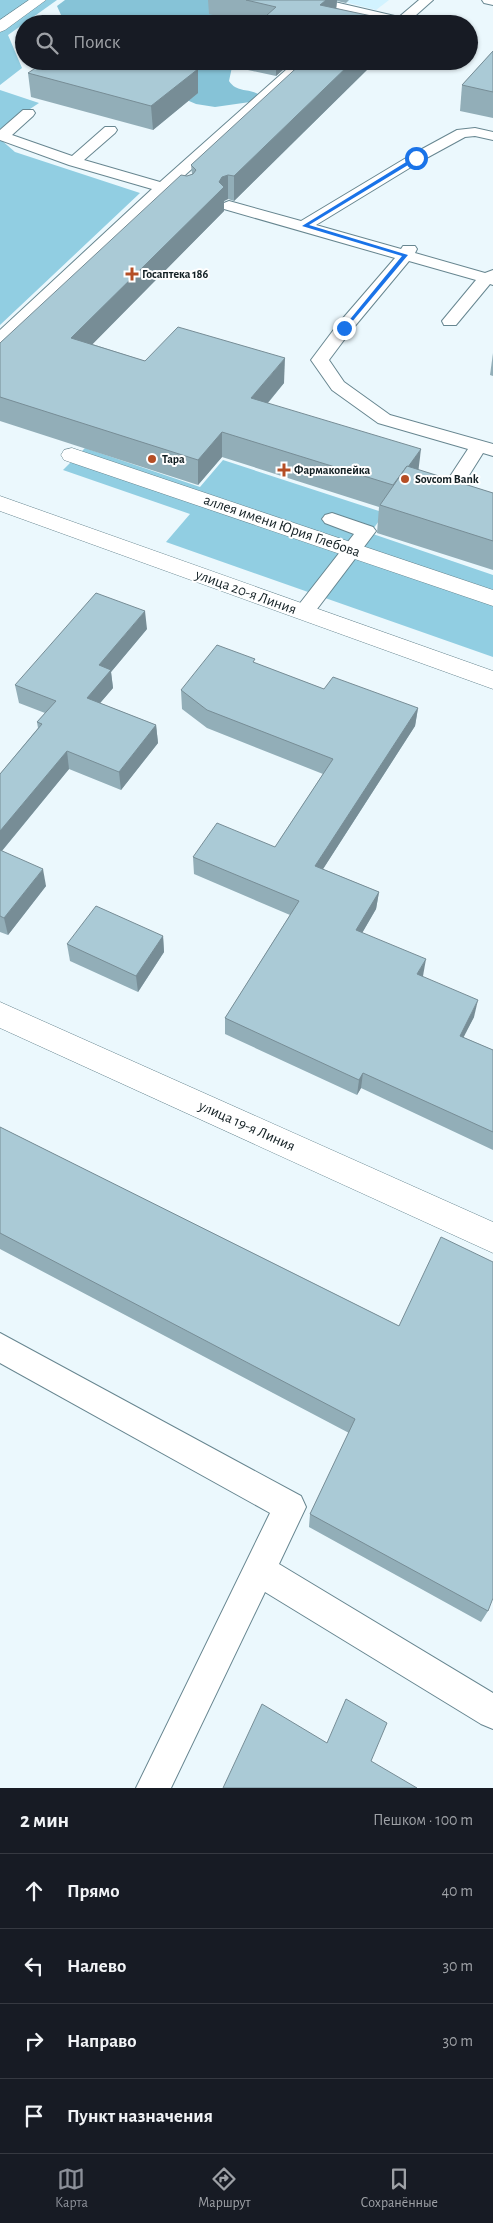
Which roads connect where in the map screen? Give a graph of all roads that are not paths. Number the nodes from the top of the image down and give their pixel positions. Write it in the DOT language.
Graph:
graph roads {
  1 [pos="16,0"];
  2 [pos="39,0"];
  3 [pos="309,0"];
  4 [pos="426,0"];
  5 [pos="488,0"];
  6 [pos="493,1"];
  7 [pos="0,11"];
  8 [pos="359,12"];
  9 [pos="17,15"];
  10 [pos="356,15"];
  11 [pos="373,15"];
  12 [pos="409,15"];
  13 [pos="15,17"];
  14 [pos="0,27"];
  15 [pos="294,70"];
  16 [pos="28,113"];
  17 [pos="110,130"];
  18 [pos="493,136"];
  19 [pos="74,162"];
  20 [pos="163,187"];
  21 [pos="186,194"];
  22 [pos="229,206"];
  23 [pos="304,226"];
  24 [pos="407,252"];
  25 [pos="491,278"];
  26 [pos="450,321"];
  27 [pos="0,339"];
  28 [pos="486,448"];
  29 [pos="72,455"];
  30 [pos="454,484"];
  31 [pos="0,503"];
  32 [pos="332,519"];
  33 [pos="352,550"];
  34 [pos="493,598"];
  35 [pos="304,612"];
  36 [pos="493,680"];
  37 [pos="0,1014"];
  38 [pos="493,1238"];
  39 [pos="0,1347"];
  40 [pos="259,1570"];
  41 [pos="493,1712"];
  42 [pos="154,1788"];
  1 -- 7 [label="street"];
  2 -- 9 [label="street"];
  3 -- 8 [label="lane"];
  4 -- 12 [label="lane"];
  5 -- 6 [label="lane"];
  8 -- 10 [label="lane"];
  8 -- 11 [label="lane"];
  13 -- 14 [label="street"];
  15 -- 20 [label="lane"];
  16 -- 19 [label="lane"];
  17 -- 19 [label="lane"];
  18 -- 23 [label="lane"];
  19 -- 20 [label="lane"];
  20 -- 21 [label="lane"];
  20 -- 27 [label="lane"];
  22 -- 23 [label="lane"];
  23 -- 24 [label="lane"];
  24 -- 25 [label="lane"];
  24 -- 28 [label="lane"];
  25 -- 26 [label="lane"];
  28 -- 30 [label="lane"];
  29 -- 33 [label="street, аллея имени Юрия Глебова"];
  31 -- 35 [label="street, улица 20-я Линия"];
  32 -- 33 [label="lane"];
  33 -- 34 [label="street, аллея имени Юрия Глебова"];
  33 -- 35 [label="lane"];
  35 -- 36 [label="street, улица 20-я Линия"];
  37 -- 38 [label="street, улица 19-я Линия"];
  39 -- 40 [label="lane"];
  40 -- 41 [label="lane"];
  40 -- 42 [label="lane"];
}
